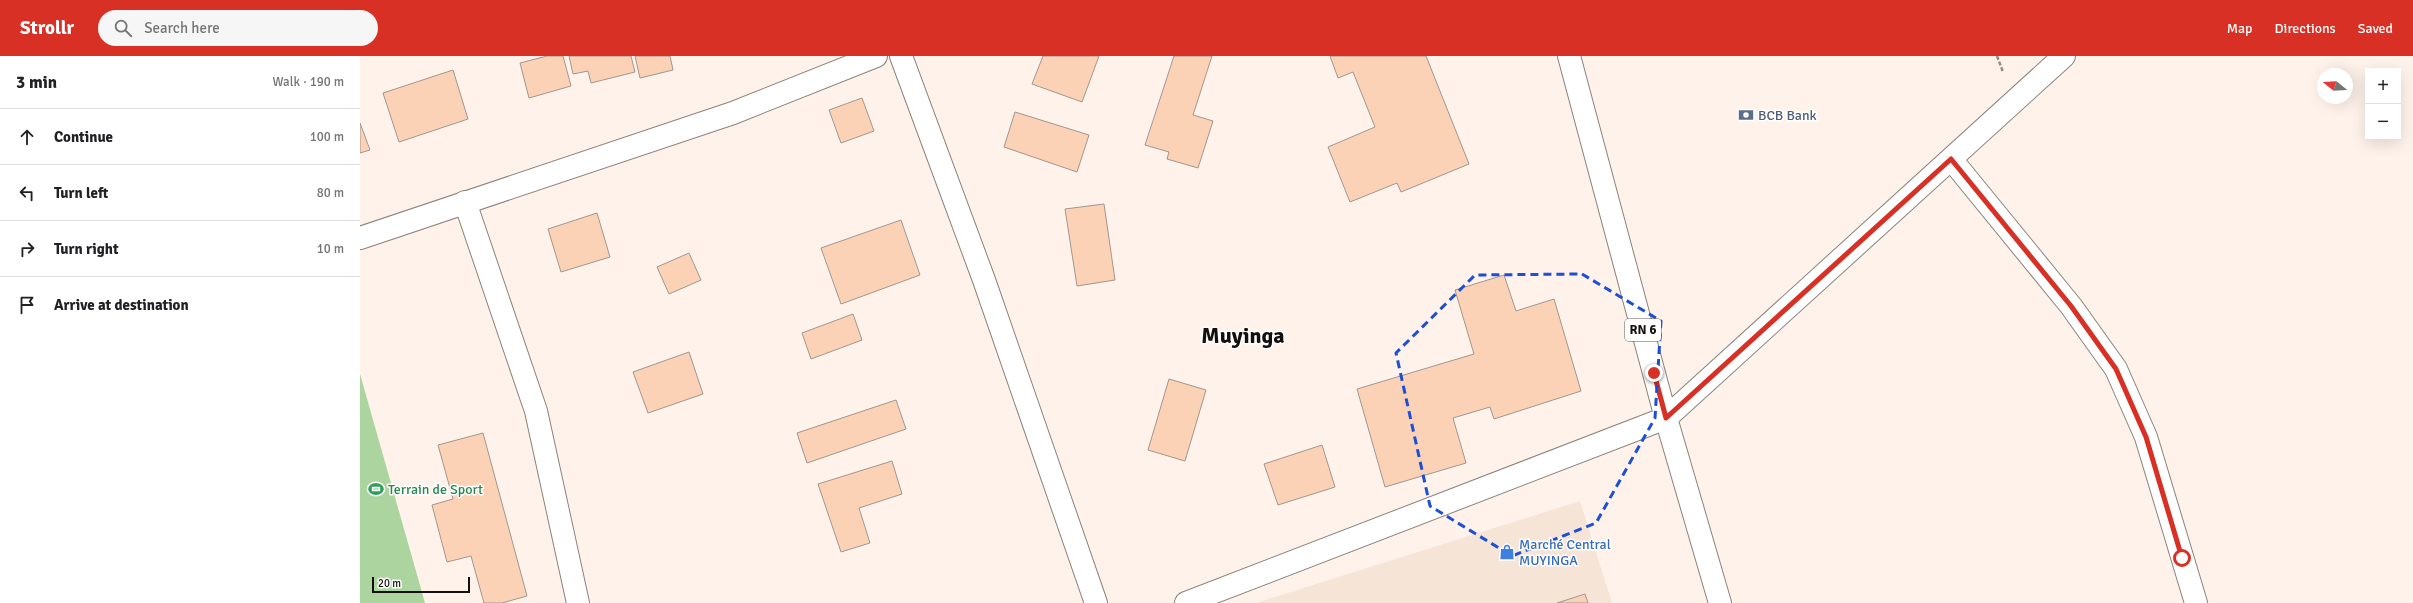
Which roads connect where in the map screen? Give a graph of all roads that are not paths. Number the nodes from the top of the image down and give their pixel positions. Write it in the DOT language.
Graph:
graph roads {
  1 [pos="876,56"];
  2 [pos="902,56"];
  3 [pos="1569,56"];
  4 [pos="2064,56"];
  5 [pos="1951,159"];
  6 [pos="465,202"];
  7 [pos="360,238"];
  8 [pos="1666,418"];
  9 [pos="578,603"];
  10 [pos="1096,603"];
  11 [pos="1186,603"];
  12 [pos="1720,603"];
  13 [pos="2196,603"];
  1 -- 6 [label="street"];
  2 -- 10 [label="street"];
  3 -- 8 [label="street, RN 6"];
  4 -- 5 [label="street"];
  5 -- 8 [label="street"];
  5 -- 13 [label="street"];
  6 -- 7 [label="street"];
  6 -- 9 [label="street"];
  8 -- 11 [label="street"];
  8 -- 12 [label="street, RN 6"];
}
